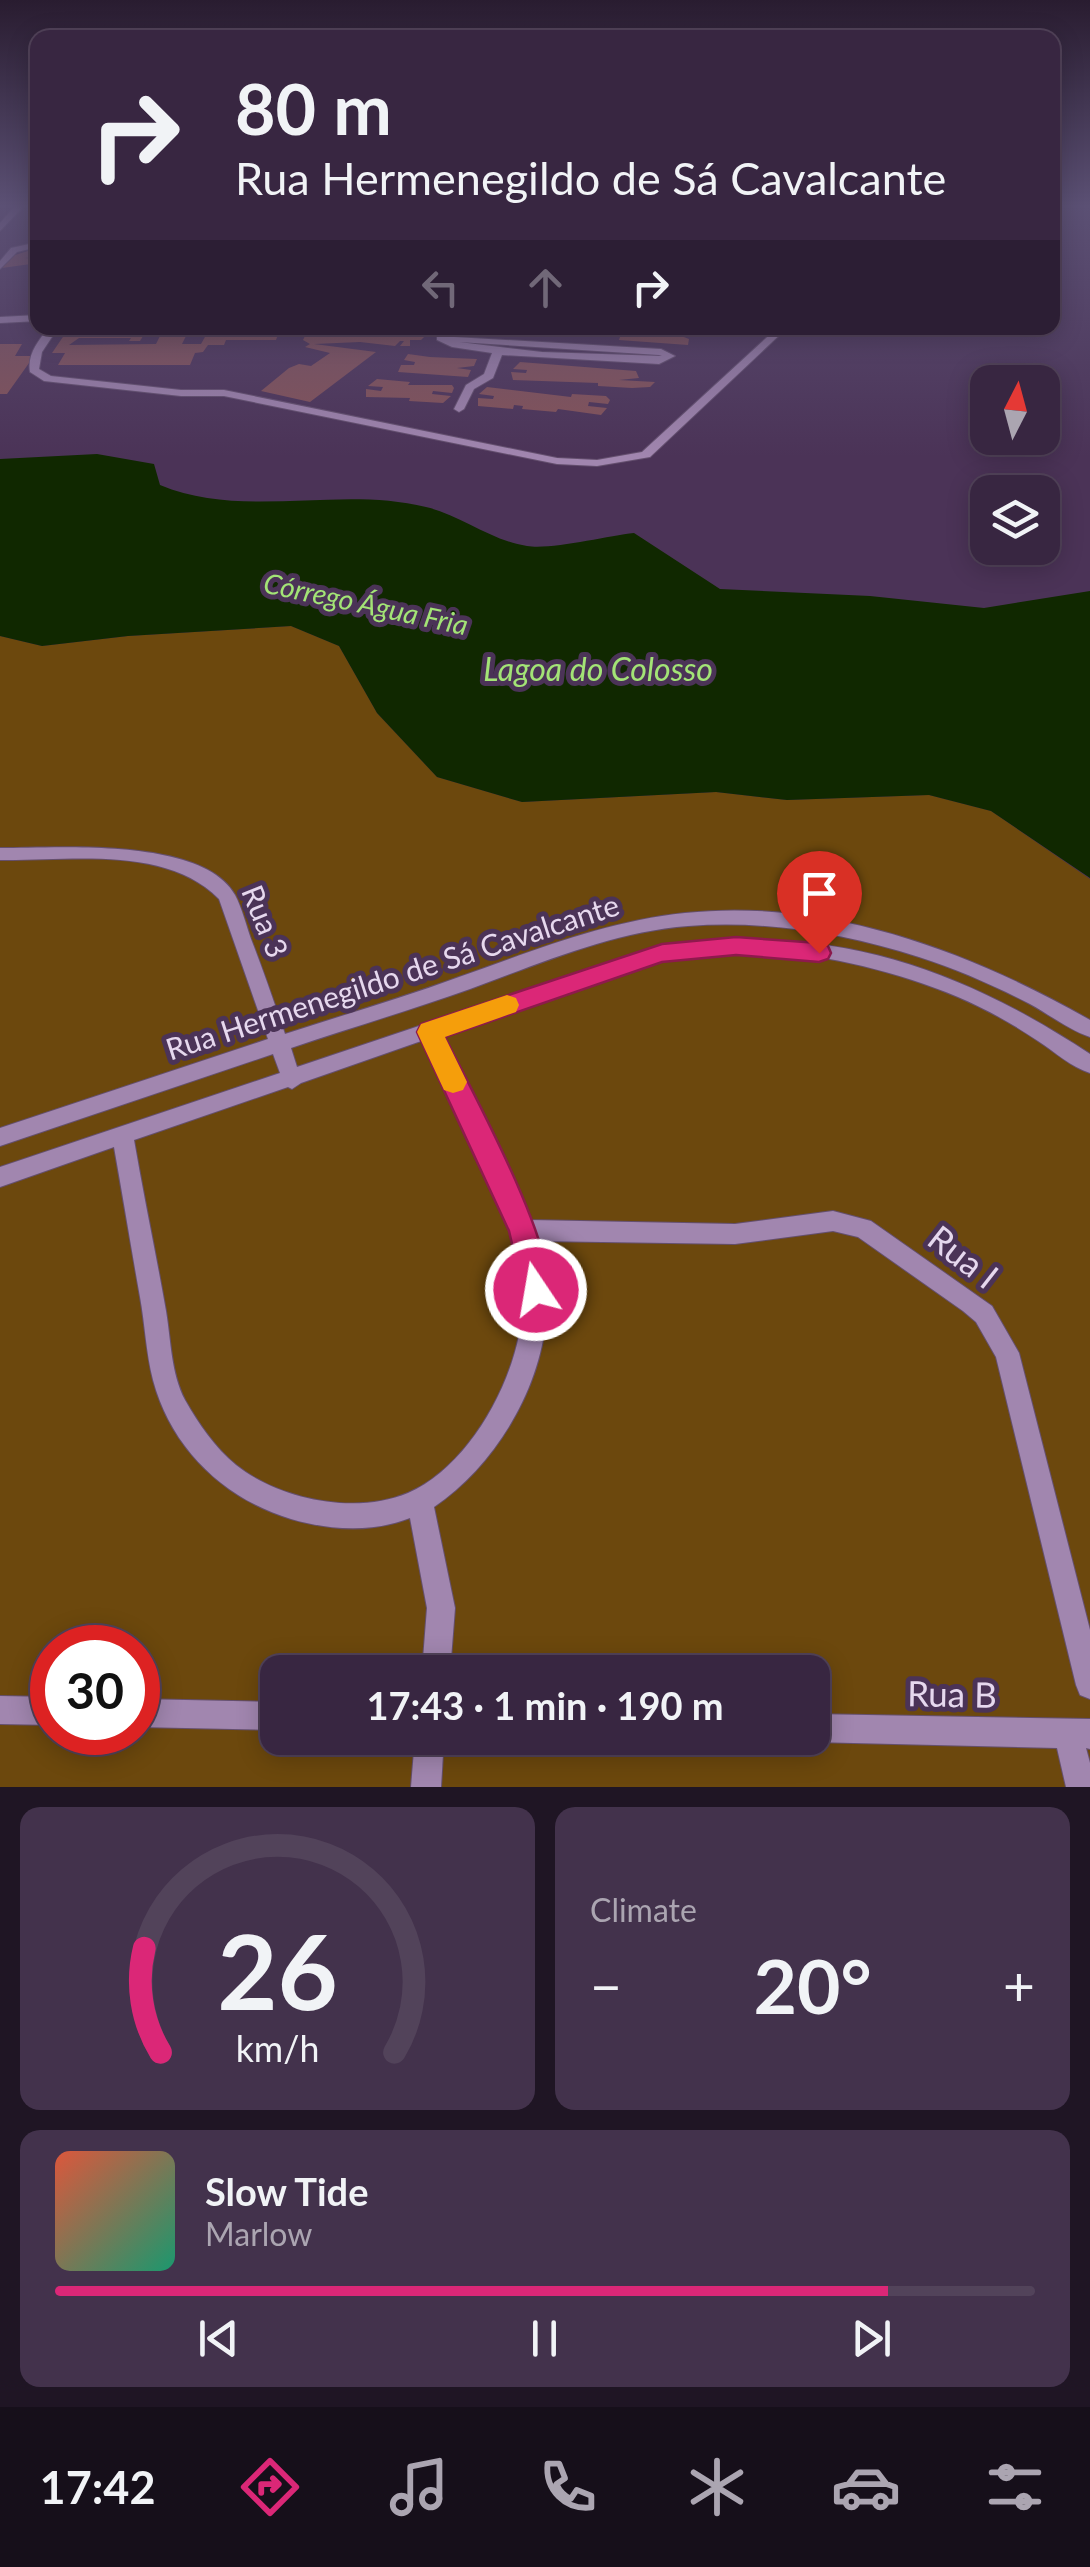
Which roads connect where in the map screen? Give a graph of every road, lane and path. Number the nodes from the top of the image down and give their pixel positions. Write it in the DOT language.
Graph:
graph roads {
  1 [pos="30,318"];
  2 [pos="0,320"];
  3 [pos="47,335"];
  4 [pos="445,335"];
  5 [pos="775,335"];
  6 [pos="440,338"];
  7 [pos="498,350"];
  8 [pos="458,409"];
  9 [pos="0,854"];
  10 [pos="1090,1029"];
  11 [pos="430,1032"];
  12 [pos="280,1043"];
  13 [pos="1090,1065"];
  14 [pos="292,1080"];
  15 [pos="123,1136"];
  16 [pos="0,1137"];
  17 [pos="0,1177"];
  18 [pos="523,1230"];
  19 [pos="420,1502"];
  20 [pos="437,1655"];
  21 [pos="1090,1686"];
  22 [pos="0,1710"];
  23 [pos="30,1711"];
  24 [pos="160,1713"];
  25 [pos="260,1716"];
  26 [pos="830,1728"];
  27 [pos="1079,1734"];
  28 [pos="429,1755"];
  29 [pos="426,1787"];
  30 [pos="1081,1787"];
  1 -- 2 [label="street"];
  3 -- 5 [label="street"];
  4 -- 6 [label="street"];
  6 -- 7 [label="street"];
  6 -- 7 [label="street"];
  7 -- 8 [label="street"];
  9 -- 12 [label="street, Rua 3"];
  10 -- 12 [label="street, Rua Hermenegildo de Sá Cavalcante"];
  11 -- 13 [label="street, Rua Hermenegildo de Sá Cavalcante"];
  11 -- 14 [label="street, Rua Hermenegildo de Sá Cavalcante"];
  11 -- 18 [label="street"];
  12 -- 14 [label="street, Rua 3"];
  12 -- 16 [label="street, Rua Hermenegildo de Sá Cavalcante"];
  14 -- 15 [label="street, Rua Hermenegildo de Sá Cavalcante"];
  15 -- 17 [label="street, Rua Hermenegildo de Sá Cavalcante"];
  15 -- 19 [label="street"];
  18 -- 19 [label="street"];
  18 -- 21 [label="street, Rua I"];
  19 -- 20 [label="street"];
  22 -- 23 [label="street"];
  24 -- 25 [label="street"];
  26 -- 27 [label="street, Rua B"];
  27 -- 30 [label="street"];
  28 -- 29 [label="street"];
}
